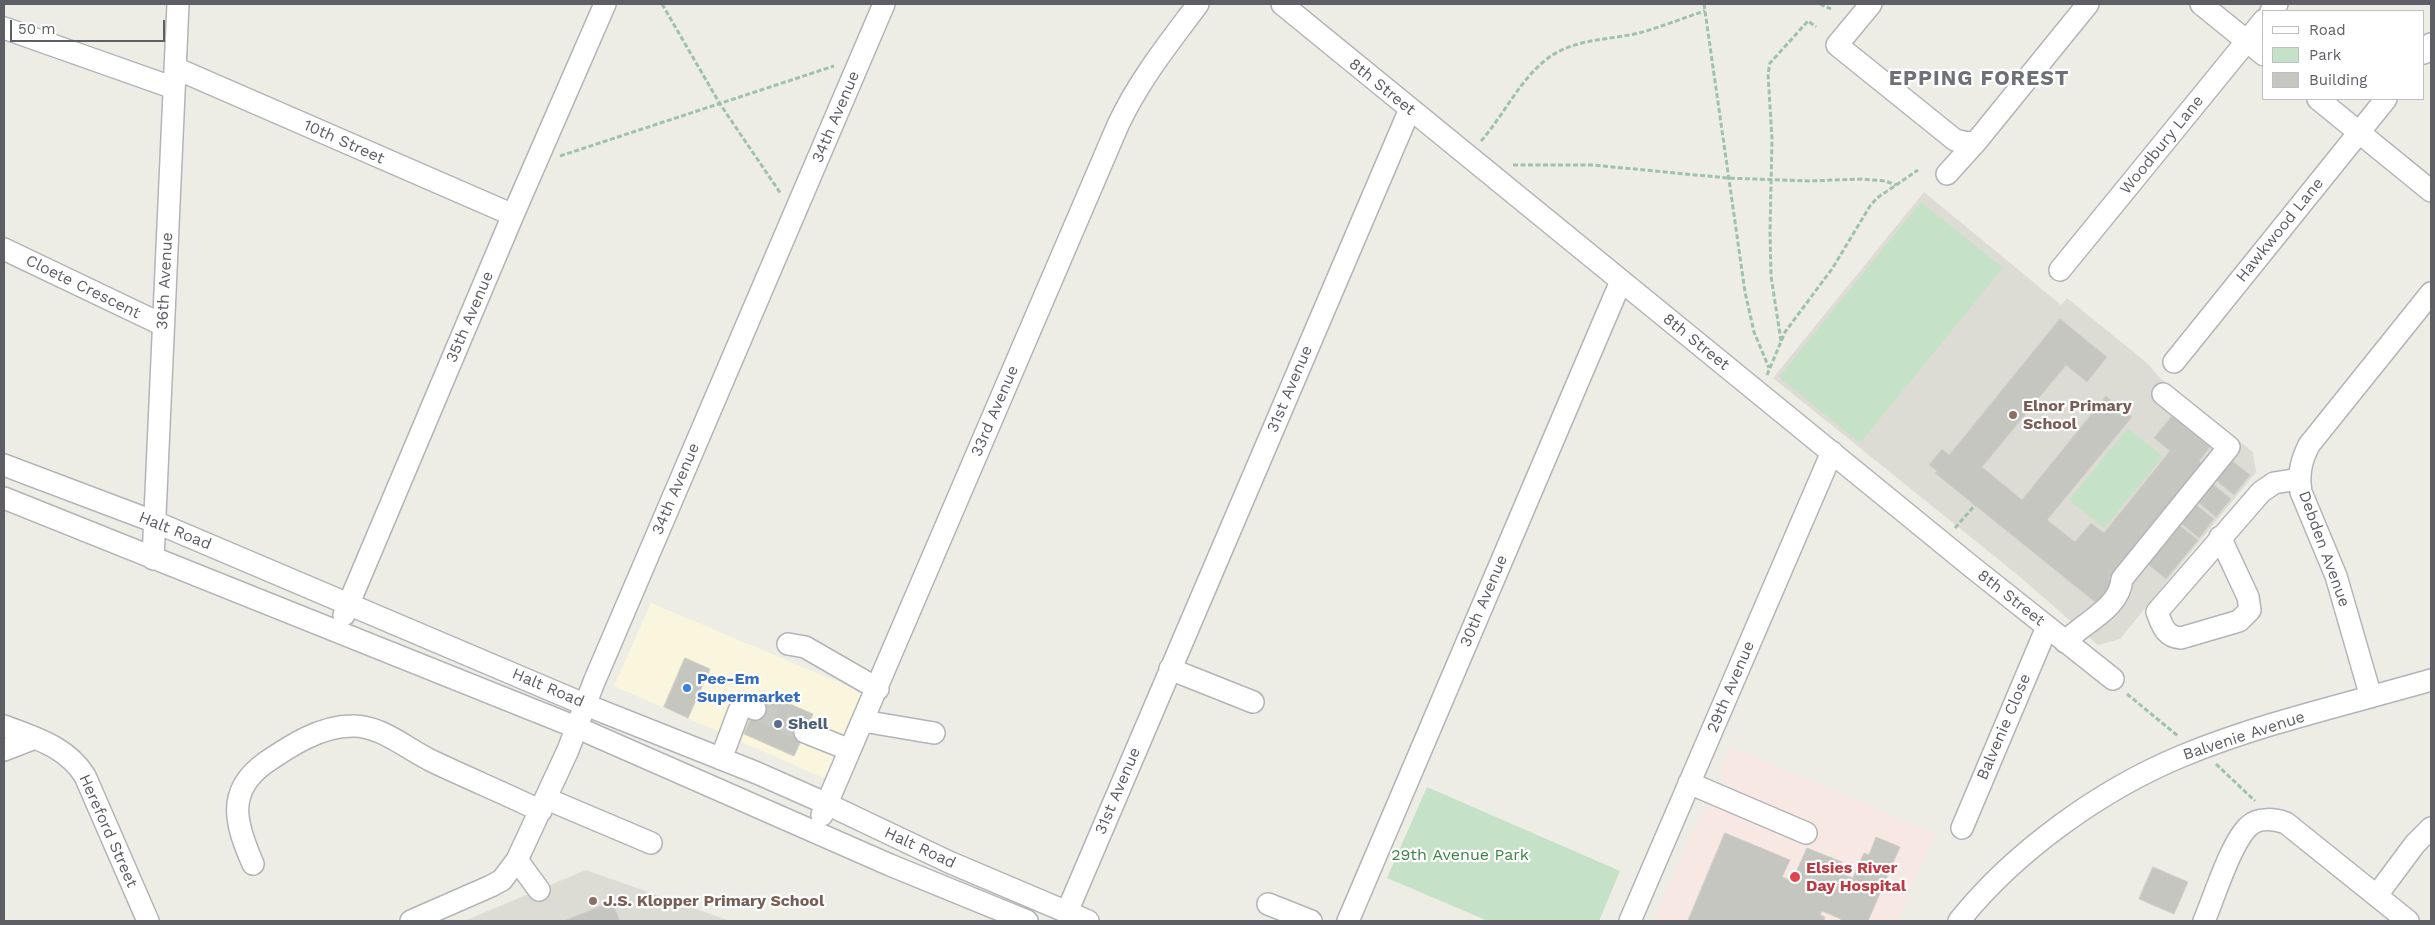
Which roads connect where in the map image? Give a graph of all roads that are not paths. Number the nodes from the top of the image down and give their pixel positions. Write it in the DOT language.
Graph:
graph roads {
  1 [pos="178,4"];
  2 [pos="605,4"];
  3 [pos="884,4"];
  4 [pos="1198,4"];
  5 [pos="1282,4"];
  6 [pos="2088,4"];
  7 [pos="2201,4"];
  8 [pos="1854,7"];
  9 [pos="2262,22"];
  10 [pos="4,28"];
  11 [pos="2247,41"];
  12 [pos="2262,52"];
  13 [pos="175,78"];
  14 [pos="2319,100"];
  15 [pos="2385,100"];
  16 [pos="1410,109"];
  17 [pos="2359,132"];
  18 [pos="1976,142"];
  19 [pos="1947,174"];
  20 [pos="2431,191"];
  21 [pos="513,215"];
  22 [pos="4,249"];
  23 [pos="2060,270"];
  24 [pos="1621,281"];
  25 [pos="2431,293"];
  26 [pos="163,325"];
  27 [pos="2174,362"];
  28 [pos="2163,394"];
  29 [pos="1832,452"];
  30 [pos="4,465"];
  31 [pos="2299,479"];
  32 [pos="4,498"];
  33 [pos="155,522"];
  34 [pos="2220,537"];
  35 [pos="152,559"];
  36 [pos="349,603"];
  37 [pos="2047,627"];
  38 [pos="338,632"];
  39 [pos="2065,642"];
  40 [pos="788,644"];
  41 [pos="1170,669"];
  42 [pos="2431,680"];
  43 [pos="2117,684"];
  44 [pos="878,689"];
  45 [pos="2371,697"];
  46 [pos="1253,702"];
  47 [pos="586,705"];
  48 [pos="755,709"];
  49 [pos="863,722"];
  50 [pos="4,726"];
  51 [pos="578,728"];
  52 [pos="805,732"];
  53 [pos="934,733"];
  54 [pos="35,738"];
  55 [pos="4,750"];
  56 [pos="850,750"];
  57 [pos="721,759"];
  58 [pos="1689,784"];
  59 [pos="827,804"];
  60 [pos="544,805"];
  61 [pos="1962,828"];
  62 [pos="2431,828"];
  63 [pos="814,831"];
  64 [pos="1806,833"];
  65 [pos="651,843"];
  66 [pos="517,860"];
  67 [pos="253,864"];
  68 [pos="539,890"];
  69 [pos="2377,894"];
  70 [pos="1268,904"];
  71 [pos="1067,912"];
  72 [pos="148,921"];
  73 [pos="411,921"];
  74 [pos="1027,921"];
  75 [pos="1088,921"];
  76 [pos="1311,921"];
  77 [pos="1348,921"];
  78 [pos="1630,921"];
  79 [pos="1959,921"];
  80 [pos="2204,921"];
  81 [pos="2408,921"];
  1 -- 13 [label="street, 36th Avenue"];
  2 -- 21 [label="street, 35th Avenue"];
  3 -- 47 [label="street, 34th Avenue"];
  4 -- 44 [label="street, 33rd Avenue"];
  5 -- 16 [label="street, 8th Street"];
  6 -- 18 [label="street"];
  7 -- 11 [label="street"];
  8 -- 18 [label="street"];
  9 -- 11 [label="street, Woodbury Lane"];
  10 -- 13 [label="street"];
  11 -- 12 [label="street"];
  11 -- 23 [label="street, Woodbury Lane"];
  13 -- 21 [label="street, 10th Street"];
  13 -- 26 [label="street, 36th Avenue"];
  14 -- 17 [label="street"];
  15 -- 17 [label="street, Hawkwood Lane"];
  16 -- 24 [label="street, 8th Street"];
  16 -- 41 [label="street, 31st Avenue"];
  17 -- 20 [label="street"];
  17 -- 27 [label="street, Hawkwood Lane"];
  18 -- 19 [label="street"];
  21 -- 36 [label="street, 35th Avenue"];
  22 -- 26 [label="street, Cloete Crescent"];
  24 -- 29 [label="street, 8th Street"];
  24 -- 77 [label="street, 30th Avenue"];
  25 -- 31 [label="street, Debden Avenue"];
  26 -- 33 [label="street, 36th Avenue"];
  28 -- 39 [label="street"];
  29 -- 37 [label="street, 8th Street"];
  29 -- 58 [label="street, 29th Avenue"];
  30 -- 33 [label="street, Halt Road"];
  31 -- 34 [label="street"];
  31 -- 45 [label="street, Debden Avenue"];
  32 -- 35 [label="street, Halt Road"];
  33 -- 35 [label="street, 36th Avenue"];
  33 -- 36 [label="street, Halt Road"];
  34 -- 34 [label="street"];
  35 -- 38 [label="street, Halt Road"];
  36 -- 38 [label="street, 35th Avenue"];
  36 -- 47 [label="street, Halt Road"];
  37 -- 39 [label="street, 8th Street"];
  37 -- 61 [label="street, Balvenie Close"];
  38 -- 51 [label="street, Halt Road"];
  39 -- 43 [label="street, 8th Street"];
  40 -- 44 [label="street"];
  41 -- 46 [label="street"];
  41 -- 71 [label="street, 31st Avenue"];
  42 -- 45 [label="street, Balvenie Avenue"];
  44 -- 49 [label="street, 33rd Avenue"];
  45 -- 79 [label="street, Balvenie Avenue"];
  47 -- 51 [label="street, 34th Avenue"];
  47 -- 57 [label="street, Halt Road"];
  48 -- 57 [label="street"];
  49 -- 53 [label="street"];
  49 -- 56 [label="street, 33rd Avenue"];
  50 -- 54 [label="street, Hereford Street"];
  51 -- 60 [label="street, 34th Avenue"];
  51 -- 63 [label="street, Halt Road"];
  52 -- 56 [label="street"];
  54 -- 55 [label="street"];
  54 -- 72 [label="street, Hereford Street"];
  56 -- 59 [label="street, 33rd Avenue"];
  57 -- 59 [label="street, Halt Road"];
  58 -- 64 [label="street"];
  58 -- 78 [label="street, 29th Avenue"];
  59 -- 63 [label="street, 33rd Avenue"];
  59 -- 71 [label="street, Halt Road"];
  60 -- 65 [label="street"];
  60 -- 66 [label="street, 34th Avenue"];
  60 -- 67 [label="street"];
  62 -- 69 [label="street"];
  63 -- 74 [label="street, Halt Road"];
  66 -- 68 [label="street"];
  66 -- 73 [label="street, 34th Avenue"];
  69 -- 80 [label="street"];
  69 -- 81 [label="street"];
  70 -- 76 [label="street"];
  71 -- 75 [label="street, Halt Road"];
}
